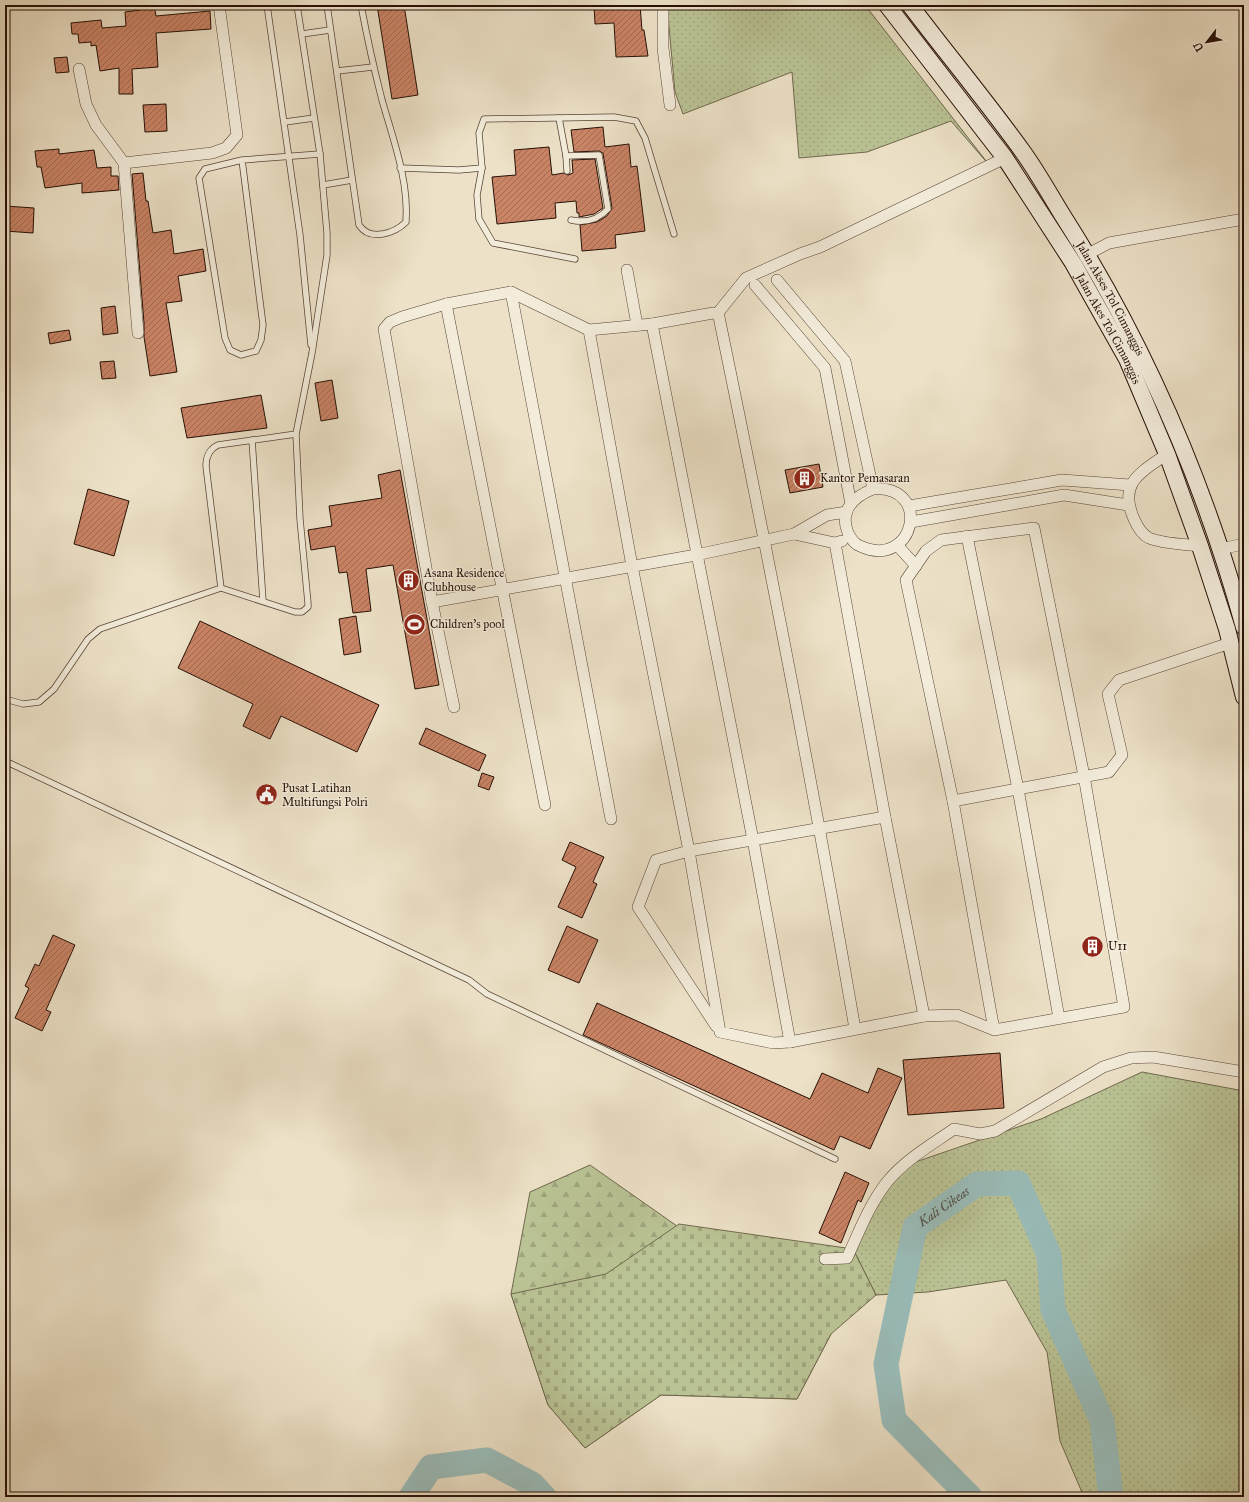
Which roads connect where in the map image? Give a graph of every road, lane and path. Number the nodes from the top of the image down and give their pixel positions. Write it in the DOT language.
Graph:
graph roads {
  1 [pos="219,5"];
  2 [pos="267,5"];
  3 [pos="297,5"];
  4 [pos="327,5"];
  5 [pos="361,5"];
  6 [pos="663,5"];
  7 [pos="887,5"];
  8 [pos="910,5"];
  9 [pos="330,30"];
  10 [pos="302,34"];
  11 [pos="373,67"];
  12 [pos="79,69"];
  13 [pos="337,71"];
  14 [pos="670,105"];
  15 [pos="314,118"];
  16 [pos="560,118"];
  17 [pos="285,122"];
  18 [pos="320,154"];
  19 [pos="288,156"];
  20 [pos="566,156"];
  21 [pos="1005,158"];
  22 [pos="242,160"];
  23 [pos="124,164"];
  24 [pos="400,168"];
  25 [pos="482,168"];
  26 [pos="567,171"];
  27 [pos="352,180"];
  28 [pos="323,185"];
  29 [pos="1244,219"];
  30 [pos="571,220"];
  31 [pos="674,234"];
  32 [pos="1088,254"];
  33 [pos="575,259"];
  34 [pos="1073,263"];
  35 [pos="626,270"];
  36 [pos="777,280"];
  37 [pos="755,285"];
  38 [pos="511,292"];
  39 [pos="446,304"];
  40 [pos="717,314"];
  41 [pos="652,324"];
  42 [pos="637,325"];
  43 [pos="589,330"];
  44 [pos="138,333"];
  45 [pos="312,353"];
  46 [pos="844,361"];
  47 [pos="825,368"];
  48 [pos="296,434"];
  49 [pos="252,440"];
  50 [pos="1167,454"];
  51 [pos="1130,485"];
  52 [pos="873,490"];
  53 [pos="1128,505"];
  54 [pos="909,506"];
  55 [pos="848,508"];
  56 [pos="911,522"];
  57 [pos="794,534"];
  58 [pos="967,536"];
  59 [pos="765,540"];
  60 [pos="851,540"];
  61 [pos="835,543"];
  62 [pos="1244,544"];
  63 [pos="897,545"];
  64 [pos="1200,546"];
  65 [pos="1220,549"];
  66 [pos="696,554"];
  67 [pos="632,566"];
  68 [pos="916,566"];
  69 [pos="566,578"];
  70 [pos="221,588"];
  71 [pos="503,590"];
  72 [pos="263,601"];
  73 [pos="432,602"];
  74 [pos="1244,626"];
  75 [pos="1228,636"];
  76 [pos="1244,697"];
  77 [pos="5,699"];
  78 [pos="454,707"];
  79 [pos="5,761"];
  80 [pos="1084,776"];
  81 [pos="1018,789"];
  82 [pos="953,801"];
  83 [pos="545,806"];
  84 [pos="885,817"];
  85 [pos="611,819"];
  86 [pos="820,828"];
  87 [pos="753,840"];
  88 [pos="689,851"];
  89 [pos="924,1016"];
  90 [pos="1059,1018"];
  91 [pos="855,1029"];
  92 [pos="994,1030"];
  93 [pos="720,1032"];
  94 [pos="790,1042"];
  95 [pos="1244,1072"];
  96 [pos="835,1159"];
  97 [pos="826,1258"];
  1 -- 23 [label="street"];
  2 -- 17 [label="lane"];
  3 -- 10 [label="lane"];
  4 -- 9 [label="lane"];
  5 -- 11 [label="lane"];
  6 -- 14 [label="street"];
  7 -- 21 [label="main road, Jalan Akes Tol Cimanggis"];
  8 -- 32 [label="main road, Jalan Akses Tol Cimanggis"];
  9 -- 10 [label="lane"];
  9 -- 13 [label="lane"];
  10 -- 15 [label="lane"];
  11 -- 13 [label="lane"];
  11 -- 24 [label="lane"];
  12 -- 23 [label="street"];
  13 -- 27 [label="lane"];
  15 -- 17 [label="lane"];
  15 -- 18 [label="lane"];
  16 -- 20 [label="lane"];
  16 -- 25 [label="lane"];
  16 -- 31 [label="lane"];
  17 -- 19 [label="lane"];
  18 -- 19 [label="lane"];
  18 -- 28 [label="lane"];
  19 -- 22 [label="lane"];
  19 -- 45 [label="lane"];
  20 -- 26 [label="lane"];
  20 -- 30 [label="lane"];
  21 -- 34 [label="main road, Jalan Akes Tol Cimanggis"];
  21 -- 40 [label="street"];
  22 -- 22 [label="lane"];
  23 -- 44 [label="street"];
  24 -- 25 [label="lane"];
  24 -- 27 [label="lane"];
  25 -- 33 [label="lane"];
  27 -- 28 [label="lane"];
  28 -- 45 [label="lane"];
  29 -- 32 [label="street"];
  32 -- 34 [label="main road"];
  32 -- 65 [label="main road, Jalan Akses Tol Cimanggis"];
  34 -- 50 [label="main road, Jalan Akes Tol Cimanggis"];
  35 -- 42 [label="street"];
  36 -- 46 [label="street"];
  37 -- 47 [label="street"];
  38 -- 39 [label="street"];
  38 -- 43 [label="street"];
  38 -- 69 [label="street"];
  39 -- 71 [label="street"];
  39 -- 73 [label="street"];
  40 -- 41 [label="street"];
  40 -- 59 [label="street"];
  41 -- 42 [label="street"];
  41 -- 66 [label="street"];
  42 -- 43 [label="street"];
  43 -- 67 [label="street"];
  45 -- 48 [label="lane"];
  46 -- 47 [label="street"];
  46 -- 52 [label="street"];
  47 -- 55 [label="street"];
  48 -- 49 [label="lane"];
  48 -- 72 [label="lane"];
  49 -- 70 [label="lane"];
  49 -- 72 [label="lane"];
  50 -- 51 [label="street"];
  50 -- 64 [label="main road, Jalan Akes Tol Cimanggis"];
  51 -- 53 [label="street"];
  51 -- 54 [label="street"];
  52 -- 54 [label="street"];
  52 -- 55 [label="street"];
  53 -- 56 [label="street"];
  53 -- 64 [label="street"];
  54 -- 56 [label="street"];
  55 -- 57 [label="street"];
  55 -- 60 [label="street"];
  56 -- 63 [label="street"];
  57 -- 59 [label="street"];
  57 -- 61 [label="street"];
  58 -- 68 [label="street"];
  58 -- 80 [label="street"];
  58 -- 81 [label="street"];
  59 -- 66 [label="street"];
  59 -- 86 [label="street"];
  60 -- 61 [label="street"];
  60 -- 63 [label="street"];
  61 -- 84 [label="street"];
  62 -- 65 [label="street"];
  63 -- 68 [label="street"];
  64 -- 75 [label="main road, Jalan Akes Tol Cimanggis"];
  65 -- 74 [label="main road, Jalan Akses Tol Cimanggis"];
  66 -- 67 [label="street"];
  66 -- 87 [label="street"];
  67 -- 69 [label="street"];
  67 -- 88 [label="street"];
  68 -- 82 [label="street"];
  69 -- 71 [label="street"];
  69 -- 85 [label="street"];
  70 -- 72 [label="lane"];
  70 -- 77 [label="lane"];
  71 -- 73 [label="street"];
  71 -- 83 [label="street"];
  73 -- 78 [label="street"];
  74 -- 75 [label="main road"];
  75 -- 76 [label="main road, Jalan Akes Tol Cimanggis"];
  75 -- 80 [label="street"];
  79 -- 96 [label="lane"];
  80 -- 81 [label="street"];
  80 -- 90 [label="street"];
  81 -- 82 [label="street"];
  81 -- 90 [label="street"];
  82 -- 92 [label="street"];
  84 -- 86 [label="street"];
  84 -- 89 [label="street"];
  86 -- 87 [label="street"];
  86 -- 91 [label="street"];
  87 -- 88 [label="street"];
  87 -- 94 [label="street"];
  88 -- 93 [label="street"];
  88 -- 93 [label="street"];
  89 -- 91 [label="street"];
  89 -- 92 [label="street"];
  90 -- 92 [label="street"];
  91 -- 94 [label="street"];
  93 -- 94 [label="street"];
  95 -- 97 [label="street"];
}
